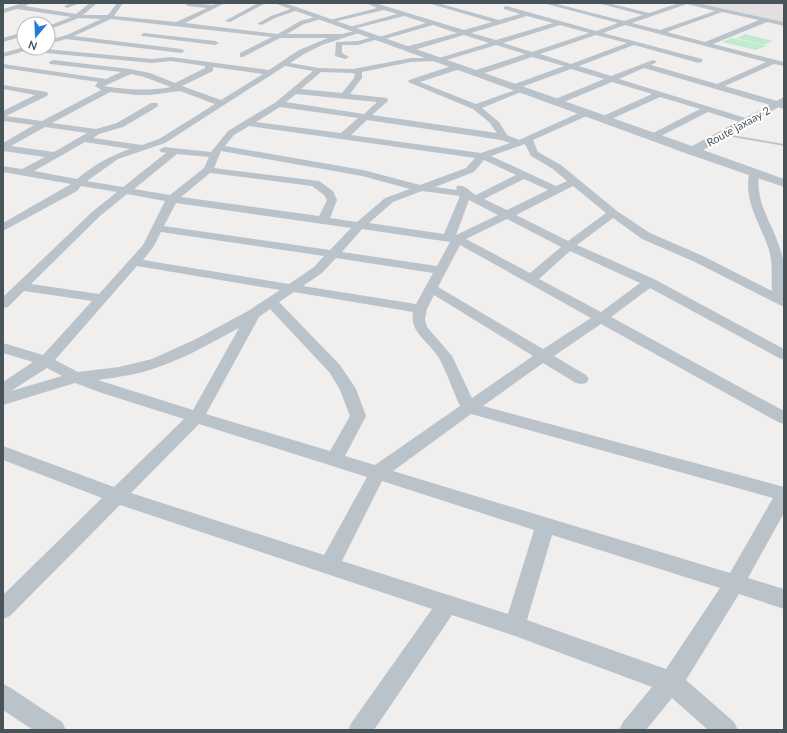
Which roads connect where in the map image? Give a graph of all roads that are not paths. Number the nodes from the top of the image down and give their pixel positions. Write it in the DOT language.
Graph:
graph roads {
  1 [pos="7,3"];
  2 [pos="77,3"];
  3 [pos="94,3"];
  4 [pos="222,3"];
  5 [pos="262,3"];
  6 [pos="278,3"];
  7 [pos="369,3"];
  8 [pos="431,3"];
  9 [pos="546,3"];
  10 [pos="601,3"];
  11 [pos="623,3"];
  12 [pos="685,3"];
  13 [pos="689,3"];
  14 [pos="3,4"];
  15 [pos="188,4"];
  16 [pos="396,4"];
  17 [pos="661,4"];
  18 [pos="21,5"];
  19 [pos="118,5"];
  20 [pos="460,5"];
  21 [pos="519,5"];
  22 [pos="614,6"];
  23 [pos="214,7"];
  24 [pos="673,7"];
  25 [pos="102,8"];
  26 [pos="109,8"];
  27 [pos="384,8"];
  28 [pos="448,8"];
  29 [pos="87,9"];
  30 [pos="248,10"];
  31 [pos="296,10"];
  32 [pos="722,10"];
  33 [pos="3,11"];
  34 [pos="263,12"];
  35 [pos="270,12"];
  36 [pos="492,12"];
  37 [pos="285,13"];
  38 [pos="404,14"];
  39 [pos="527,14"];
  40 [pos="181,15"];
  41 [pos="650,15"];
  42 [pos="477,16"];
  43 [pos="77,17"];
  44 [pos="110,17"];
  45 [pos="194,17"];
  46 [pos="207,18"];
  47 [pos="324,19"];
  48 [pos="766,20"];
  49 [pos="241,22"];
  50 [pos="498,22"];
  51 [pos="168,23"];
  52 [pos="433,23"];
  53 [pos="560,23"];
  54 [pos="626,23"];
  55 [pos="178,24"];
  56 [pos="784,24"];
  57 [pos="56,25"];
  58 [pos="275,26"];
  59 [pos="354,30"];
  60 [pos="16,31"];
  61 [pos="242,31"];
  62 [pos="464,32"];
  63 [pos="661,32"];
  64 [pos="3,33"];
  65 [pos="596,33"];
  66 [pos="16,36"];
  67 [pos="280,36"];
  68 [pos="56,38"];
  69 [pos="62,38"];
  70 [pos="377,38"];
  71 [pos="172,39"];
  72 [pos="3,40"];
  73 [pos="56,40"];
  74 [pos="222,40"];
  75 [pos="340,40"];
  76 [pos="109,42"];
  77 [pos="318,43"];
  78 [pos="496,43"];
  79 [pos="634,43"];
  80 [pos="706,44"];
  81 [pos="151,48"];
  82 [pos="3,49"];
  83 [pos="202,49"];
  84 [pos="408,49"];
  85 [pos="727,49"];
  86 [pos="16,52"];
  87 [pos="56,52"];
  88 [pos="12,53"];
  89 [pos="78,54"];
  90 [pos="533,54"];
  91 [pos="674,54"];
  92 [pos="3,55"];
  93 [pos="91,55"];
  94 [pos="243,55"];
  95 [pos="28,56"];
  96 [pos="345,57"];
  97 [pos="121,58"];
  98 [pos="706,58"];
  99 [pos="181,60"];
  100 [pos="438,60"];
  101 [pos="46,61"];
  102 [pos="152,61"];
  103 [pos="773,61"];
  104 [pos="69,64"];
  105 [pos="284,64"];
  106 [pos="784,64"];
  107 [pos="3,66"];
  108 [pos="212,66"];
  109 [pos="571,66"];
  110 [pos="645,66"];
  111 [pos="457,67"];
  112 [pos="319,70"];
  113 [pos="130,71"];
  114 [pos="353,71"];
  115 [pos="271,73"];
  116 [pos="671,73"];
  117 [pos="476,74"];
  118 [pos="612,79"];
  119 [pos="257,81"];
  120 [pos="108,85"];
  121 [pos="3,87"];
  122 [pos="179,87"];
  123 [pos="717,87"];
  124 [pos="518,88"];
  125 [pos="294,91"];
  126 [pos="659,94"];
  127 [pos="344,96"];
  128 [pos="359,98"];
  129 [pos="220,102"];
  130 [pos="556,102"];
  131 [pos="154,104"];
  132 [pos="279,104"];
  133 [pos="782,104"];
  134 [pos="476,107"];
  135 [pos="708,109"];
  136 [pos="340,113"];
  137 [pos="586,113"];
  138 [pos="3,114"];
  139 [pos="366,117"];
  140 [pos="3,118"];
  141 [pos="604,119"];
  142 [pos="746,121"];
  143 [pos="247,122"];
  144 [pos="44,124"];
  145 [pos="96,132"];
  146 [pos="722,134"];
  147 [pos="654,136"];
  148 [pos="343,137"];
  149 [pos="503,137"];
  150 [pos="83,139"];
  151 [pos="523,141"];
  152 [pos="784,145"];
  153 [pos="142,147"];
  154 [pos="3,148"];
  155 [pos="692,151"];
  156 [pos="174,152"];
  157 [pos="217,152"];
  158 [pos="56,155"];
  159 [pos="482,156"];
  160 [pos="3,169"];
  161 [pos="208,170"];
  162 [pos="20,171"];
  163 [pos="754,173"];
  164 [pos="525,175"];
  165 [pos="451,176"];
  166 [pos="3,179"];
  167 [pos="575,181"];
  168 [pos="78,183"];
  169 [pos="784,183"];
  170 [pos="420,188"];
  171 [pos="556,190"];
  172 [pos="124,191"];
  173 [pos="471,196"];
  174 [pos="172,199"];
  175 [pos="612,213"];
  176 [pos="506,215"];
  177 [pos="3,216"];
  178 [pos="18,220"];
  179 [pos="323,220"];
  180 [pos="360,225"];
  181 [pos="3,228"];
  182 [pos="157,228"];
  183 [pos="453,238"];
  184 [pos="569,246"];
  185 [pos="333,254"];
  186 [pos="134,262"];
  187 [pos="440,270"];
  188 [pos="531,279"];
  189 [pos="649,282"];
  190 [pos="21,287"];
  191 [pos="291,288"];
  192 [pos="431,288"];
  193 [pos="102,298"];
  194 [pos="4,301"];
  195 [pos="270,301"];
  196 [pos="782,302"];
  197 [pos="420,309"];
  198 [pos="253,314"];
  199 [pos="601,318"];
  200 [pos="3,348"];
  201 [pos="784,355"];
  202 [pos="543,356"];
  203 [pos="46,361"];
  204 [pos="76,377"];
  205 [pos="581,379"];
  206 [pos="3,389"];
  207 [pos="3,399"];
  208 [pos="469,408"];
  209 [pos="197,416"];
  210 [pos="784,418"];
  211 [pos="3,453"];
  212 [pos="335,459"];
  213 [pos="378,472"];
  214 [pos="784,495"];
  215 [pos="116,496"];
  216 [pos="545,525"];
  217 [pos="329,566"];
  218 [pos="734,584"];
  219 [pos="784,599"];
  220 [pos="6,603"];
  221 [pos="448,604"];
  222 [pos="514,626"];
  223 [pos="671,682"];
  224 [pos="3,696"];
  225 [pos="54,730"];
  226 [pos="360,730"];
  227 [pos="632,730"];
  228 [pos="726,730"];
  1 -- 14 [label="street"];
  2 -- 29 [label="street"];
  3 -- 29 [label="street"];
  4 -- 23 [label="street"];
  5 -- 30 [label="street"];
  6 -- 31 [label="street"];
  7 -- 27 [label="street"];
  8 -- 28 [label="street"];
  9 -- 54 [label="street"];
  10 -- 22 [label="street"];
  11 -- 22 [label="street"];
  12 -- 24 [label="street"];
  13 -- 32 [label="street"];
  15 -- 23 [label="street"];
  16 -- 27 [label="street"];
  17 -- 24 [label="street"];
  18 -- 33 [label="street"];
  18 -- 43 [label="street"];
  19 -- 26 [label="street"];
  19 -- 44 [label="street"];
  20 -- 28 [label="street"];
  21 -- 39 [label="street"];
  22 -- 41 [label="street"];
  23 -- 45 [label="street"];
  24 -- 41 [label="street"];
  25 -- 29 [label="street"];
  27 -- 38 [label="street"];
  27 -- 47 [label="street"];
  28 -- 42 [label="street"];
  29 -- 43 [label="street"];
  30 -- 34 [label="street"];
  30 -- 49 [label="street"];
  31 -- 37 [label="street"];
  31 -- 47 [label="street"];
  32 -- 48 [label="street"];
  32 -- 63 [label="street"];
  35 -- 37 [label="street"];
  36 -- 42 [label="street"];
  37 -- 58 [label="street"];
  38 -- 52 [label="street"];
  38 -- 59 [label="street"];
  39 -- 50 [label="street"];
  39 -- 53 [label="street"];
  40 -- 45 [label="street"];
  41 -- 54 [label="street"];
  42 -- 50 [label="street"];
  43 -- 44 [label="street"];
  43 -- 57 [label="street"];
  44 -- 51 [label="street"];
  44 -- 69 [label="street"];
  45 -- 46 [label="street"];
  45 -- 55 [label="street"];
  47 -- 59 [label="street"];
  47 -- 67 [label="street"];
  48 -- 56 [label="street"];
  48 -- 80 [label="street"];
  50 -- 62 [label="street"];
  51 -- 55 [label="street"];
  51 -- 71 [label="street"];
  52 -- 62 [label="street"];
  52 -- 70 [label="street"];
  53 -- 65 [label="street"];
  53 -- 78 [label="street"];
  54 -- 63 [label="street"];
  54 -- 65 [label="street"];
  55 -- 61 [label="street"];
  59 -- 70 [label="street"];
  59 -- 75 [label="street"];
  60 -- 64 [label="street"];
  61 -- 67 [label="street"];
  61 -- 74 [label="street"];
  62 -- 78 [label="street"];
  62 -- 84 [label="street"];
  63 -- 80 [label="street"];
  65 -- 79 [label="street"];
  65 -- 90 [label="street"];
  66 -- 72 [label="street"];
  67 -- 75 [label="street"];
  67 -- 77 [label="street"];
  67 -- 94 [label="street"];
  68 -- 69 [label="street"];
  69 -- 73 [label="street"];
  69 -- 76 [label="street"];
  70 -- 75 [label="street"];
  70 -- 84 [label="street"];
  71 -- 74 [label="street"];
  71 -- 81 [label="street"];
  74 -- 83 [label="street"];
  75 -- 77 [label="street"];
  75 -- 96 [label="street"];
  76 -- 81 [label="street"];
  76 -- 89 [label="street"];
  77 -- 105 [label="street"];
  78 -- 90 [label="street"];
  78 -- 100 [label="street"];
  79 -- 91 [label="street"];
  79 -- 109 [label="street"];
  80 -- 85 [label="street"];
  81 -- 97 [label="street"];
  81 -- 99 [label="street"];
  82 -- 88 [label="street"];
  84 -- 100 [label="street"];
  85 -- 98 [label="street"];
  85 -- 103 [label="street"];
  86 -- 88 [label="street"];
  87 -- 89 [label="street"];
  88 -- 92 [label="street"];
  89 -- 93 [label="street"];
  90 -- 109 [label="street"];
  90 -- 117 [label="street"];
  91 -- 98 [label="street"];
  91 -- 110 [label="street"];
  93 -- 97 [label="street"];
  93 -- 104 [label="street"];
  95 -- 107 [label="street"];
  97 -- 102 [label="street"];
  98 -- 116 [label="street"];
  99 -- 102 [label="street"];
  99 -- 108 [label="street"];
  100 -- 111 [label="street"];
  100 -- 114 [label="street"];
  101 -- 104 [label="street"];
  102 -- 113 [label="street"];
  103 -- 106 [label="street"];
  103 -- 123 [label="street"];
  104 -- 113 [label="street"];
  105 -- 112 [label="street"];
  105 -- 115 [label="street"];
  107 -- 120 [label="street"];
  108 -- 115 [label="street"];
  108 -- 119 [label="street"];
  108 -- 122 [label="street"];
  109 -- 118 [label="street"];
  109 -- 124 [label="street"];
  110 -- 116 [label="street"];
  110 -- 118 [label="street"];
  111 -- 117 [label="street"];
  111 -- 134 [label="street"];
  112 -- 114 [label="street"];
  112 -- 125 [label="street"];
  113 -- 120 [label="street"];
  113 -- 122 [label="street"];
  114 -- 127 [label="street"];
  115 -- 119 [label="street"];
  116 -- 123 [label="street"];
  117 -- 124 [label="street"];
  118 -- 126 [label="street"];
  118 -- 130 [label="street"];
  119 -- 129 [label="street"];
  120 -- 122 [label="street"];
  120 -- 144 [label="street"];
  121 -- 138 [label="street"];
  122 -- 129 [label="street"];
  123 -- 133 [label="street"];
  124 -- 130 [label="street"];
  124 -- 134 [label="street"];
  125 -- 127 [label="street"];
  125 -- 132 [label="street"];
  126 -- 135 [label="street"];
  126 -- 141 [label="street"];
  127 -- 128 [label="street"];
  128 -- 136 [label="street"];
  128 -- 139 [label="street"];
  129 -- 153 [label="street"];
  130 -- 137 [label="street"];
  131 -- 145 [label="street"];
  132 -- 136 [label="street"];
  132 -- 143 [label="street"];
  133 -- 142 [label="street, Route jaxaay 2"];
  134 -- 149 [label="street"];
  135 -- 142 [label="street"];
  135 -- 147 [label="street"];
  136 -- 139 [label="street"];
  137 -- 141 [label="street"];
  137 -- 151 [label="street"];
  139 -- 148 [label="street"];
  139 -- 149 [label="street"];
  140 -- 144 [label="street"];
  141 -- 147 [label="street"];
  142 -- 146 [label="street, Route jaxaay 2"];
  143 -- 148 [label="street"];
  143 -- 157 [label="street"];
  144 -- 145 [label="street"];
  144 -- 154 [label="street"];
  145 -- 150 [label="street"];
  146 -- 152 [label="lane"];
  146 -- 155 [label="street, Route jaxaay 2"];
  147 -- 155 [label="street"];
  148 -- 159 [label="street"];
  149 -- 151 [label="street"];
  150 -- 153 [label="street"];
  150 -- 158 [label="street"];
  151 -- 159 [label="street"];
  151 -- 167 [label="street"];
  153 -- 156 [label="street"];
  153 -- 168 [label="street"];
  154 -- 158 [label="street"];
  155 -- 163 [label="street"];
  156 -- 157 [label="street"];
  156 -- 172 [label="street"];
  157 -- 161 [label="street"];
  157 -- 170 [label="street"];
  158 -- 162 [label="street"];
  159 -- 164 [label="street"];
  159 -- 165 [label="street"];
  160 -- 162 [label="street"];
  161 -- 174 [label="street"];
  161 -- 179 [label="street"];
  162 -- 166 [label="street"];
  162 -- 168 [label="street"];
  163 -- 169 [label="street"];
  163 -- 196 [label="street"];
  164 -- 171 [label="street"];
  164 -- 173 [label="street"];
  165 -- 170 [label="street"];
  165 -- 173 [label="street"];
  167 -- 171 [label="street"];
  167 -- 175 [label="street"];
  168 -- 172 [label="street"];
  168 -- 178 [label="street"];
  170 -- 173 [label="street"];
  170 -- 180 [label="street"];
  171 -- 176 [label="street"];
  172 -- 174 [label="street"];
  172 -- 190 [label="street"];
  173 -- 176 [label="street"];
  173 -- 183 [label="street"];
  174 -- 179 [label="street"];
  174 -- 182 [label="street"];
  175 -- 184 [label="street"];
  175 -- 196 [label="street"];
  176 -- 183 [label="street"];
  176 -- 184 [label="street"];
  177 -- 178 [label="street"];
  178 -- 181 [label="street"];
  179 -- 180 [label="street"];
  180 -- 183 [label="street"];
  180 -- 185 [label="street"];
  182 -- 185 [label="street"];
  182 -- 186 [label="street"];
  183 -- 187 [label="street"];
  183 -- 188 [label="street"];
  184 -- 188 [label="street"];
  184 -- 189 [label="street"];
  185 -- 187 [label="street"];
  185 -- 191 [label="street"];
  186 -- 191 [label="street"];
  186 -- 193 [label="street"];
  187 -- 192 [label="street"];
  188 -- 199 [label="street"];
  189 -- 199 [label="street"];
  189 -- 201 [label="street"];
  190 -- 193 [label="street"];
  190 -- 194 [label="street"];
  191 -- 195 [label="street"];
  191 -- 197 [label="street"];
  192 -- 197 [label="street"];
  192 -- 202 [label="street"];
  193 -- 203 [label="street"];
  195 -- 198 [label="street"];
  195 -- 212 [label="street"];
  197 -- 208 [label="street"];
  198 -- 204 [label="street"];
  198 -- 209 [label="street"];
  199 -- 202 [label="street"];
  199 -- 210 [label="street"];
  200 -- 203 [label="street"];
  202 -- 205 [label="street"];
  202 -- 208 [label="street"];
  203 -- 204 [label="street"];
  203 -- 206 [label="street"];
  204 -- 207 [label="street"];
  204 -- 209 [label="street"];
  208 -- 213 [label="street"];
  208 -- 214 [label="street"];
  209 -- 212 [label="street"];
  209 -- 215 [label="street"];
  211 -- 215 [label="street"];
  212 -- 213 [label="street"];
  213 -- 216 [label="street"];
  213 -- 217 [label="street"];
  214 -- 218 [label="street"];
  215 -- 217 [label="street"];
  215 -- 220 [label="street"];
  216 -- 218 [label="street"];
  216 -- 222 [label="street"];
  217 -- 221 [label="street"];
  218 -- 219 [label="street"];
  218 -- 223 [label="street"];
  221 -- 222 [label="street"];
  221 -- 226 [label="street"];
  222 -- 223 [label="street"];
  223 -- 227 [label="street"];
  223 -- 228 [label="street"];
  224 -- 225 [label="street"];
}
